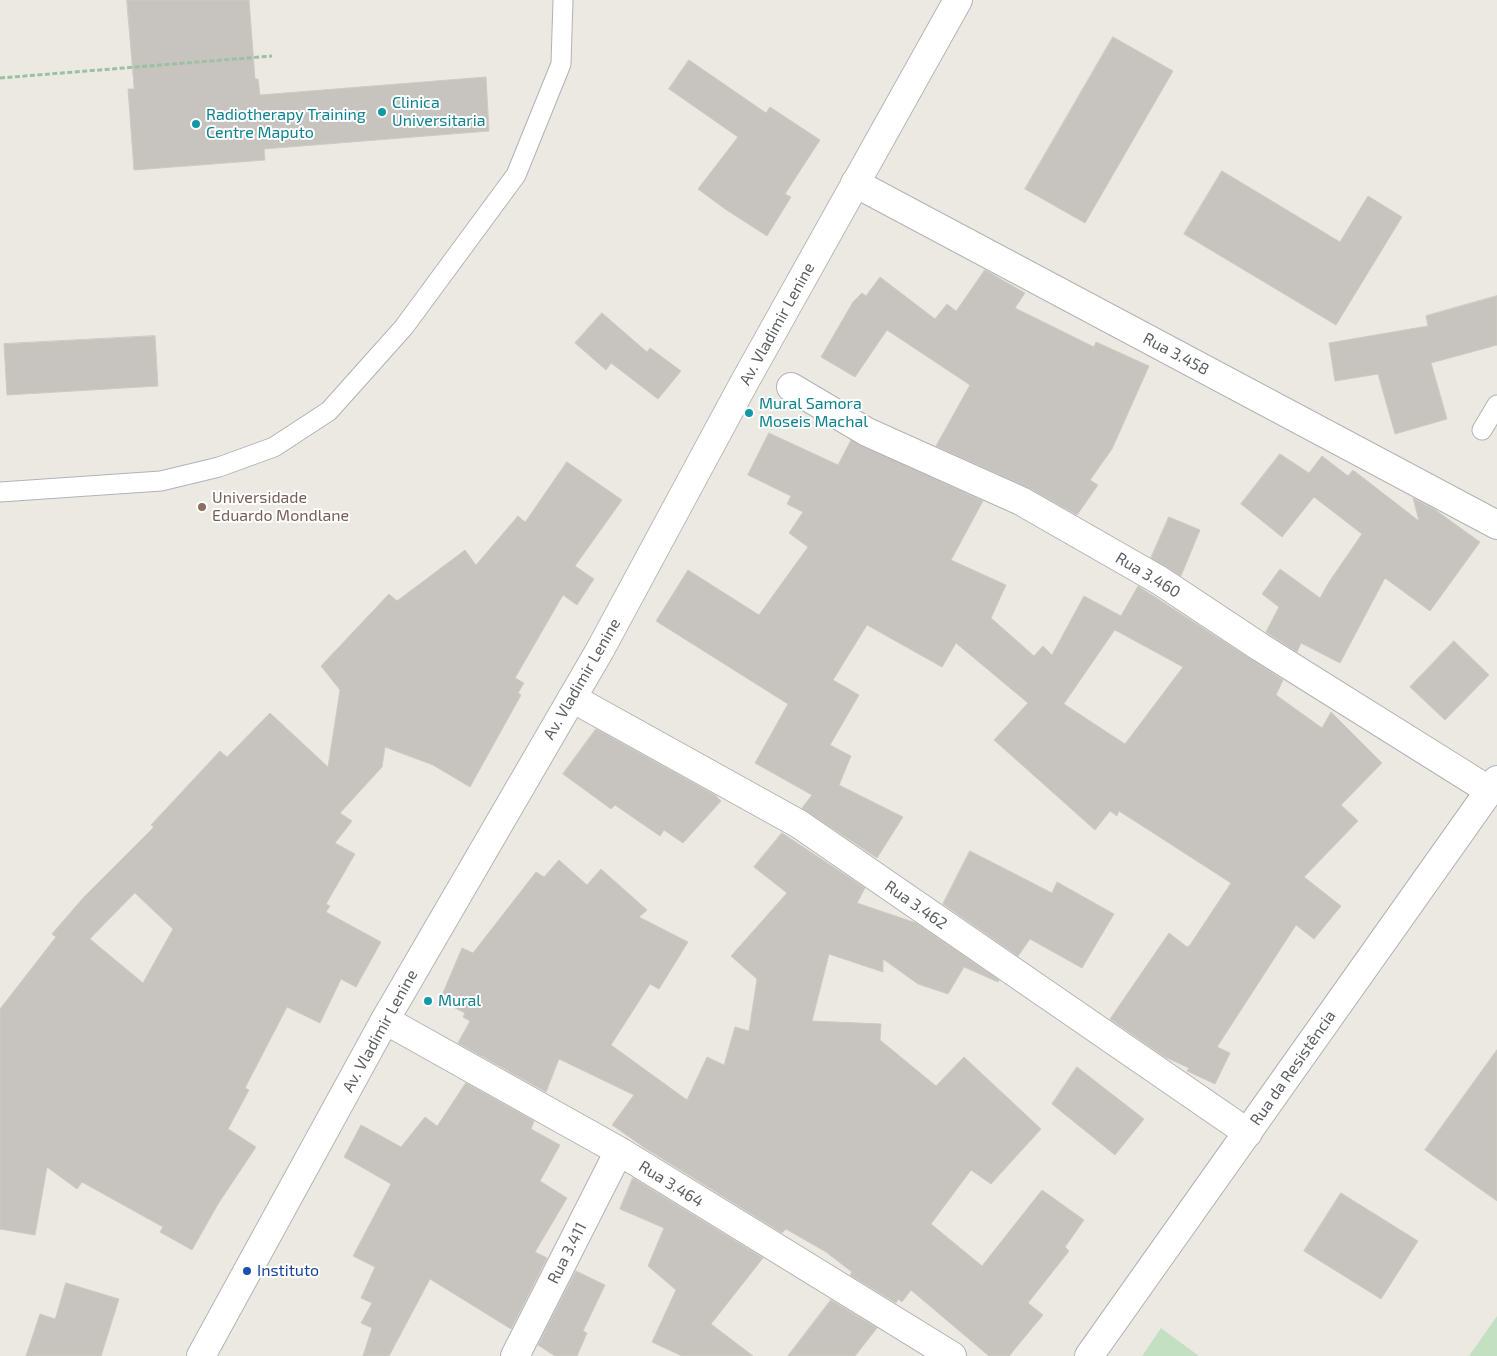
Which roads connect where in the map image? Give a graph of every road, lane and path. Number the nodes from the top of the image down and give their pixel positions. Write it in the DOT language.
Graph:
graph roads {
  1 [pos="563,0"];
  2 [pos="958,0"];
  3 [pos="272,56"];
  4 [pos="0,78"];
  5 [pos="856,183"];
  6 [pos="791,387"];
  7 [pos="1497,405"];
  8 [pos="1482,430"];
  9 [pos="0,492"];
  10 [pos="1497,524"];
  11 [pos="572,698"];
  12 [pos="1493,786"];
  13 [pos="385,1020"];
  14 [pos="1248,1133"];
  15 [pos="620,1151"];
  16 [pos="201,1356"];
  17 [pos="515,1356"];
  18 [pos="952,1356"];
  19 [pos="1089,1356"];
  1 -- 9 [label="lane"];
  2 -- 5 [label="street, Av. Vladimir Lenine"];
  3 -- 4 [label="path"];
  5 -- 10 [label="street, Rua 3.458"];
  5 -- 11 [label="street, Av. Vladimir Lenine"];
  6 -- 12 [label="street, Rua 3.460"];
  7 -- 8 [label="lane"];
  11 -- 13 [label="street, Av. Vladimir Lenine"];
  11 -- 14 [label="street, Rua 3.462"];
  12 -- 14 [label="street, Rua da Resistência"];
  13 -- 15 [label="street, Rua 3.464"];
  13 -- 16 [label="street, Av. Vladimir Lenine"];
  14 -- 19 [label="street, Rua da Resistência"];
  15 -- 17 [label="street, Rua 3.411"];
  15 -- 18 [label="street, Rua 3.464"];
}
